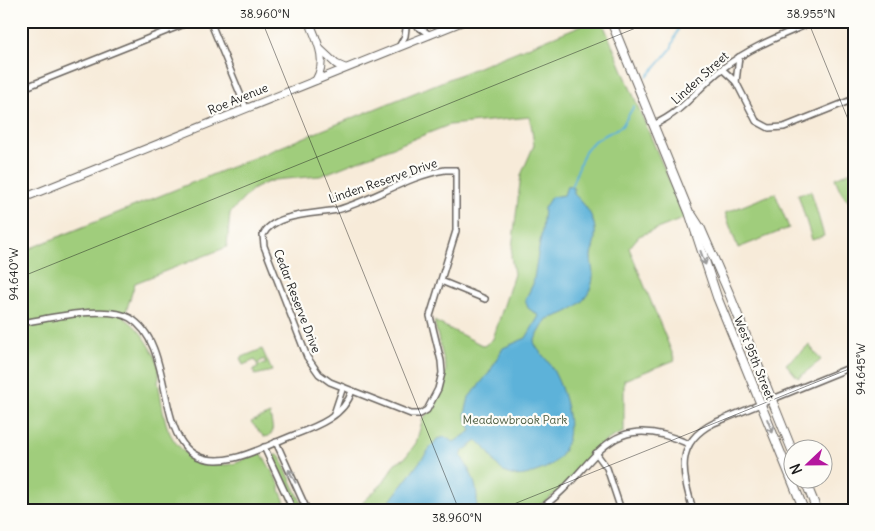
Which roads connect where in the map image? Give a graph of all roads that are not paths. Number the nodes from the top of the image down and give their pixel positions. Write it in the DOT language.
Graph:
graph roads {
  1 [pos="192,21"];
  2 [pos="210,21"];
  3 [pos="309,21"];
  4 [pos="408,21"];
  5 [pos="464,21"];
  6 [pos="611,21"];
  7 [pos="815,21"];
  8 [pos="430,35"];
  9 [pos="398,48"];
  10 [pos="321,49"];
  11 [pos="739,57"];
  12 [pos="346,68"];
  13 [pos="722,69"];
  14 [pos="316,81"];
  15 [pos="736,82"];
  16 [pos="21,89"];
  17 [pos="854,99"];
  18 [pos="246,108"];
  19 [pos="653,125"];
  20 [pos="21,199"];
  21 [pos="689,212"];
  22 [pos="263,235"];
  23 [pos="440,281"];
  24 [pos="485,299"];
  25 [pos="21,322"];
  26 [pos="854,366"];
  27 [pos="343,387"];
  28 [pos="352,391"];
  29 [pos="772,399"];
  30 [pos="761,404"];
  31 [pos="334,414"];
  32 [pos="787,438"];
  33 [pos="276,442"];
  34 [pos="689,444"];
  35 [pos="264,447"];
  36 [pos="596,453"];
  37 [pos="808,488"];
  38 [pos="293,510"];
  39 [pos="307,510"];
  40 [pos="538,510"];
  41 [pos="621,510"];
  42 [pos="693,510"];
  43 [pos="804,510"];
  44 [pos="817,510"];
  1 -- 16 [label="street"];
  2 -- 18 [label="street"];
  3 -- 10 [label="main road"];
  4 -- 8 [label="street"];
  4 -- 9 [label="street"];
  5 -- 8 [label="main road, Roe Avenue"];
  6 -- 19 [label="main road, West 95th Street"];
  7 -- 11 [label="street, Linden Street"];
  8 -- 9 [label="main road, Roe Avenue"];
  9 -- 12 [label="main road, Roe Avenue"];
  10 -- 12 [label="main road"];
  10 -- 14 [label="main road"];
  11 -- 13 [label="street, Linden Street"];
  11 -- 15 [label="street"];
  12 -- 14 [label="main road, Roe Avenue"];
  13 -- 15 [label="street"];
  13 -- 19 [label="street, Linden Street"];
  14 -- 18 [label="main road, Roe Avenue"];
  15 -- 17 [label="street"];
  18 -- 20 [label="main road, Roe Avenue"];
  19 -- 21 [label="main road, West 95th Street"];
  21 -- 29 [label="main road, West 95th Street"];
  21 -- 30 [label="main road, West 95th Street, one-way"];
  22 -- 23 [label="street, Linden Reserve Drive"];
  22 -- 27 [label="street, Cedar Reserve Drive"];
  23 -- 24 [label="street"];
  23 -- 28 [label="street, Cedar Reserve Drive"];
  25 -- 35 [label="street"];
  26 -- 29 [label="street"];
  27 -- 28 [label="street, Cedar Reserve Drive"];
  27 -- 31 [label="street"];
  28 -- 31 [label="street"];
  29 -- 30 [label="street"];
  29 -- 32 [label="main road, West 95th Street"];
  30 -- 34 [label="street"];
  30 -- 43 [label="main road, West 95th Street, one-way"];
  31 -- 33 [label="street"];
  33 -- 35 [label="street"];
  39 -- 33 [label="street, one-way"];
  34 -- 36 [label="street"];
  34 -- 42 [label="street"];
  35 -- 38 [label="street"];
  36 -- 40 [label="street"];
  36 -- 41 [label="street"];
  37 -- 44 [label="main road"];
}
